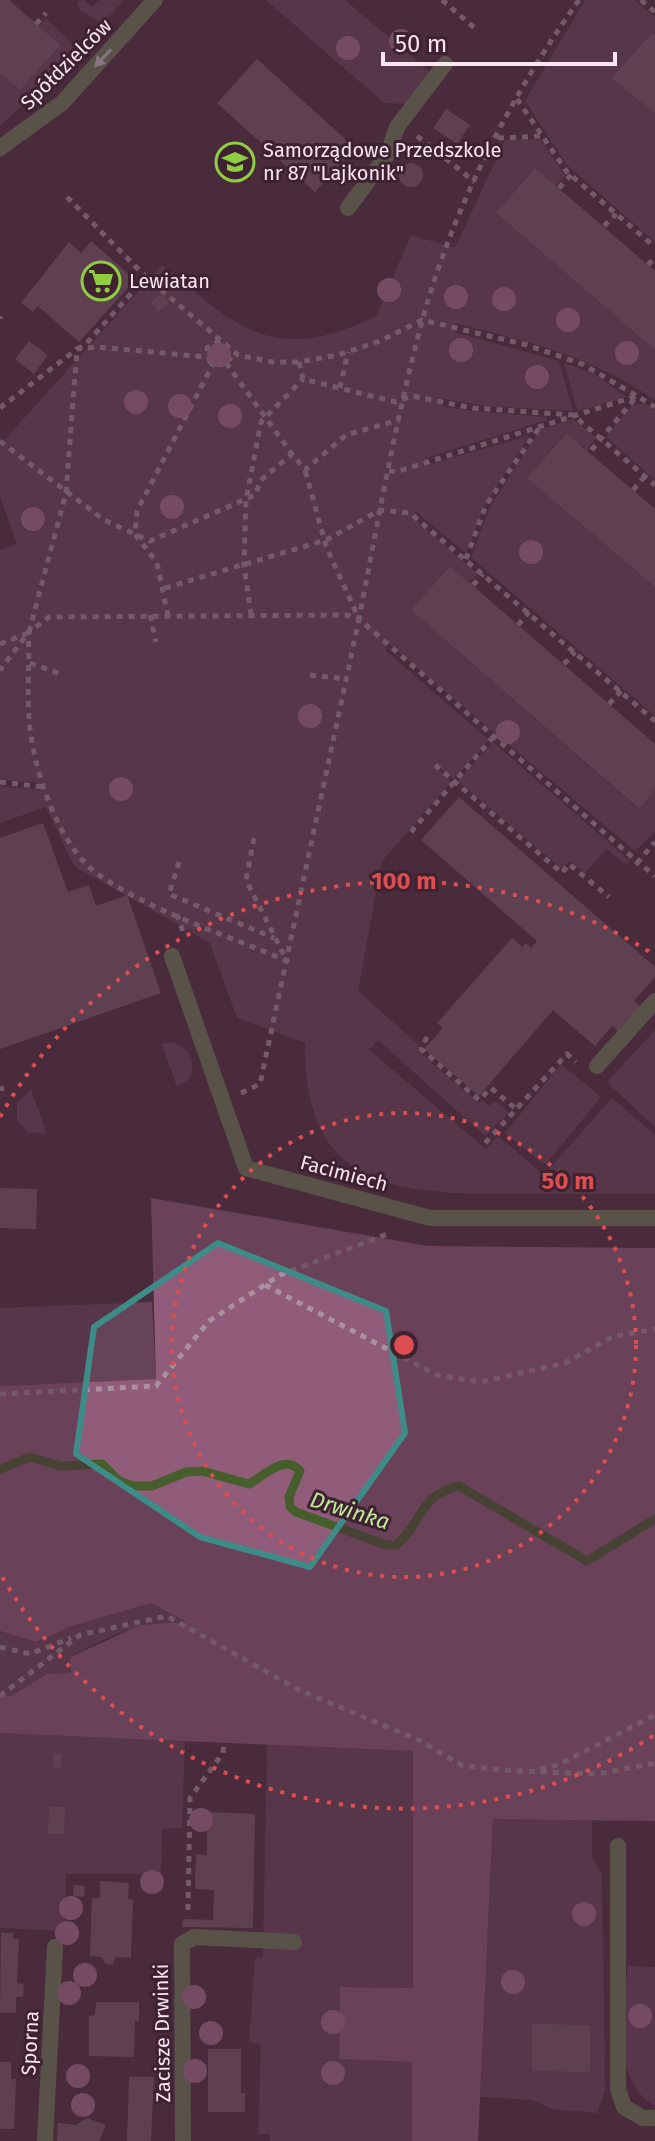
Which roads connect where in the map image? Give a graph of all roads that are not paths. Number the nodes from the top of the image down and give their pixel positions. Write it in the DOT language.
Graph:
graph roads {
  1 [pos="155,0"];
  2 [pos="445,64"];
  3 [pos="0,148"];
  4 [pos="348,208"];
  5 [pos="172,956"];
  6 [pos="655,1001"];
  7 [pos="597,1066"];
  8 [pos="655,1218"];
  9 [pos="618,1846"];
  10 [pos="294,1942"];
  11 [pos="55,1947"];
  12 [pos="655,2118"];
  13 [pos="45,2141"];
  14 [pos="183,2141"];
  1 -- 3 [label="street, Spółdzielców, one-way"];
  2 -- 4 [label="street"];
  5 -- 8 [label="street, Facimiech"];
  6 -- 7 [label="street"];
  9 -- 12 [label="street"];
  10 -- 14 [label="street, Zacisze Drwinki"];
  11 -- 13 [label="street, Sporna"];
}
